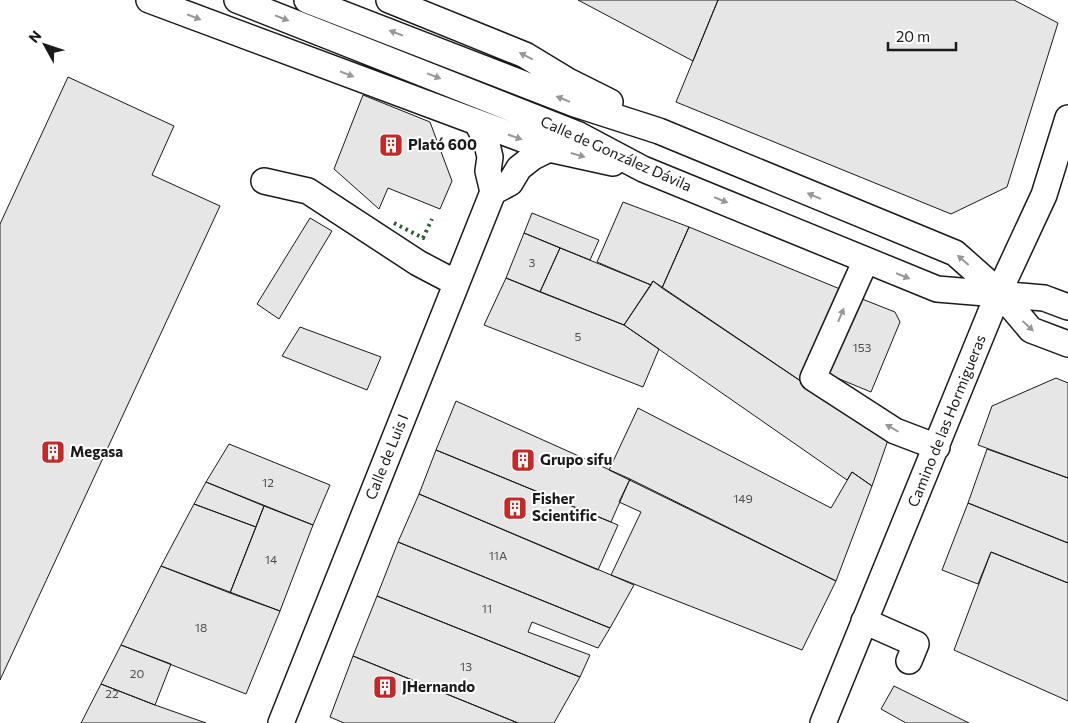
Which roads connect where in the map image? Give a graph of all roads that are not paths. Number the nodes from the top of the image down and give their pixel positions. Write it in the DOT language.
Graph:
graph roads {
  1 [pos="149,0"];
  2 [pos="236,0"];
  3 [pos="307,0"];
  4 [pos="390,0"];
  5 [pos="1068,118"];
  6 [pos="477,123"];
  7 [pos="659,132"];
  8 [pos="549,149"];
  9 [pos="643,169"];
  10 [pos="264,181"];
  11 [pos="494,192"];
  12 [pos="866,260"];
  13 [pos="456,283"];
  14 [pos="999,292"];
  15 [pos="1068,307"];
  16 [pos="1068,344"];
  17 [pos="937,447"];
  18 [pos="864,621"];
  19 [pos="908,661"];
  20 [pos="281,723"];
  21 [pos="823,723"];
  1 -- 6 [label="street, Calle de González Dávila, one-way"];
  2 -- 9 [label="street, Calle de González Dávila, one-way"];
  7 -- 3 [label="street, Calle de González Dávila, one-way"];
  7 -- 4 [label="street, Calle de González Dávila, one-way"];
  5 -- 14 [label="street, Camino de las Hormigueras"];
  6 -- 8 [label="street, Calle de González Dávila, one-way"];
  6 -- 11 [label="street"];
  14 -- 7 [label="street, Calle de González Dávila, one-way"];
  8 -- 9 [label="street, one-way"];
  8 -- 11 [label="street, Calle de Luis I"];
  9 -- 12 [label="street, Calle de González Dávila, one-way"];
  10 -- 13 [label="street"];
  11 -- 13 [label="street, Calle de Luis I"];
  12 -- 14 [label="street, Calle de González Dávila, one-way"];
  17 -- 12 [label="street, one-way"];
  13 -- 20 [label="street, Calle de Luis I"];
  14 -- 15 [label="street, Calle de González Dávila"];
  14 -- 16 [label="street, Calle de González Dávila, one-way"];
  14 -- 17 [label="street, Camino de las Hormigueras"];
  17 -- 18 [label="street, Camino de las Hormigueras"];
  18 -- 19 [label="street"];
  18 -- 21 [label="street, Camino de las Hormigueras"];
}
